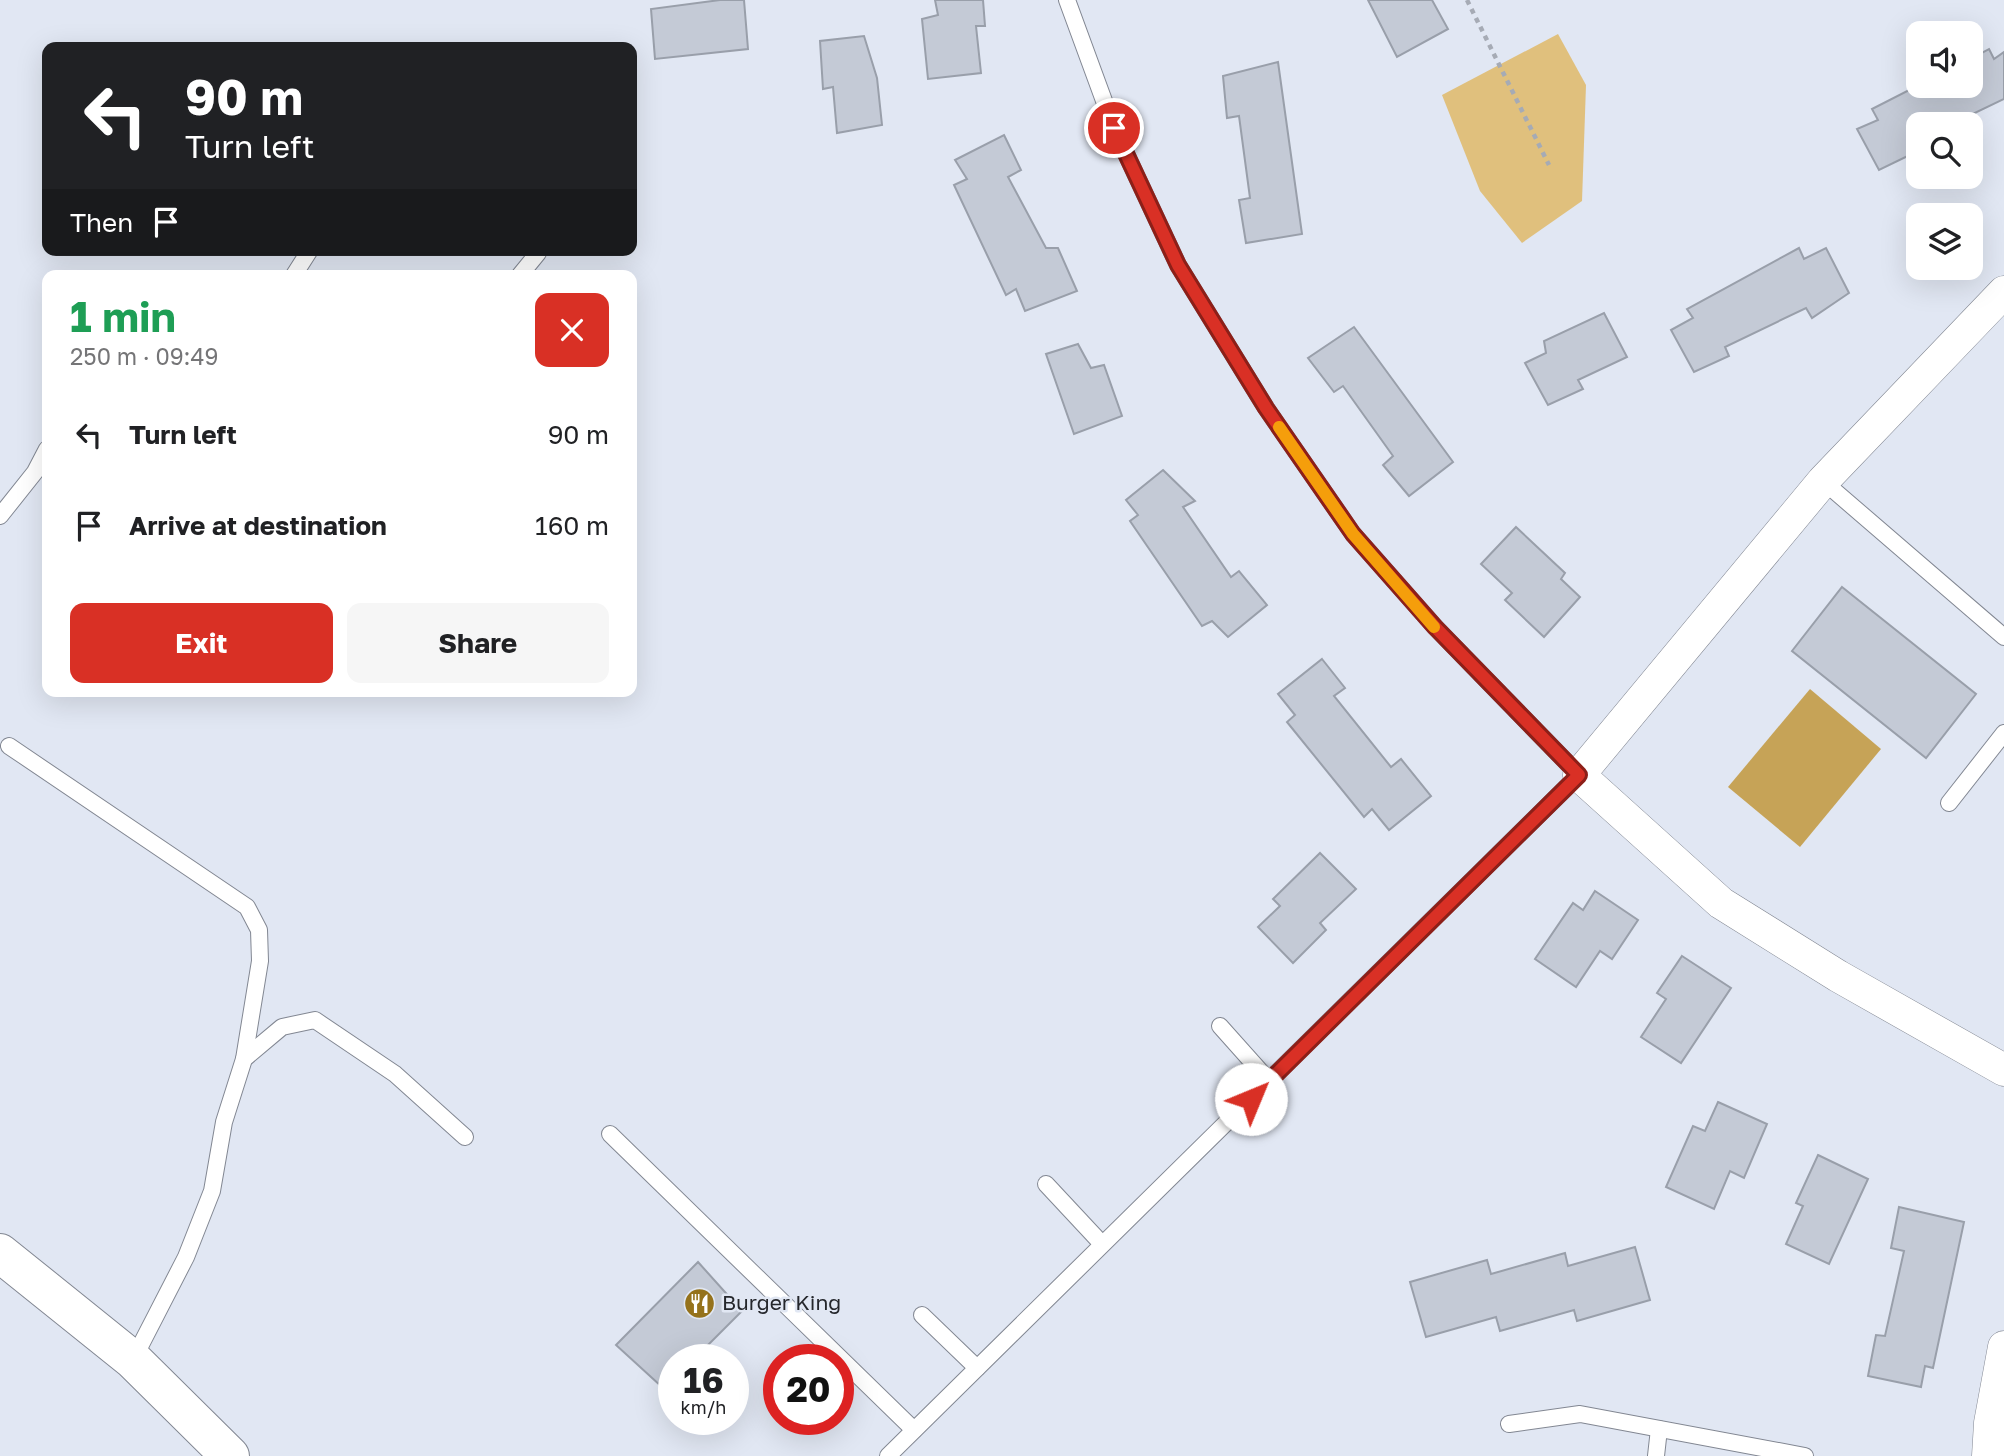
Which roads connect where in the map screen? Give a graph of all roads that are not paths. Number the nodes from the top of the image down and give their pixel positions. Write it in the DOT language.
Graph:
graph roads {
  1 [pos="1067,0"];
  2 [pos="536,256"];
  3 [pos="524,270"];
  4 [pos="2004,292"];
  5 [pos="42,459"];
  6 [pos="1823,481"];
  7 [pos="0,516"];
  8 [pos="2004,637"];
  9 [pos="2004,733"];
  10 [pos="9,746"];
  11 [pos="1579,775"];
  12 [pos="1949,803"];
  13 [pos="1220,1026"];
  14 [pos="244,1059"];
  15 [pos="2004,1070"];
  16 [pos="1269,1081"];
  17 [pos="610,1133"];
  18 [pos="465,1137"];
  19 [pos="1046,1184"];
  20 [pos="1102,1244"];
  21 [pos="0,1253"];
  22 [pos="922,1315"];
  23 [pos="2004,1347"];
  24 [pos="133,1360"];
  25 [pos="977,1368"];
  26 [pos="1509,1424"];
  27 [pos="1659,1429"];
  28 [pos="914,1430"];
  29 [pos="230,1456"];
  30 [pos="888,1456"];
  31 [pos="1656,1456"];
  32 [pos="1805,1456"];
  33 [pos="1988,1456"];
  1 -- 11 [label="lane"];
  2 -- 3 [label="lane"];
  4 -- 6 [label="street"];
  5 -- 7 [label="lane"];
  6 -- 8 [label="lane"];
  6 -- 11 [label="street"];
  9 -- 12 [label="lane"];
  10 -- 14 [label="lane"];
  11 -- 15 [label="street"];
  11 -- 16 [label="lane"];
  13 -- 16 [label="lane"];
  14 -- 18 [label="lane"];
  14 -- 24 [label="lane"];
  16 -- 20 [label="lane"];
  17 -- 28 [label="lane"];
  19 -- 20 [label="lane"];
  20 -- 25 [label="lane"];
  21 -- 24 [label="street"];
  22 -- 25 [label="lane"];
  23 -- 33 [label="street"];
  24 -- 29 [label="street"];
  25 -- 28 [label="lane"];
  26 -- 27 [label="lane"];
  27 -- 31 [label="lane"];
  27 -- 32 [label="lane"];
  28 -- 30 [label="lane"];
}
